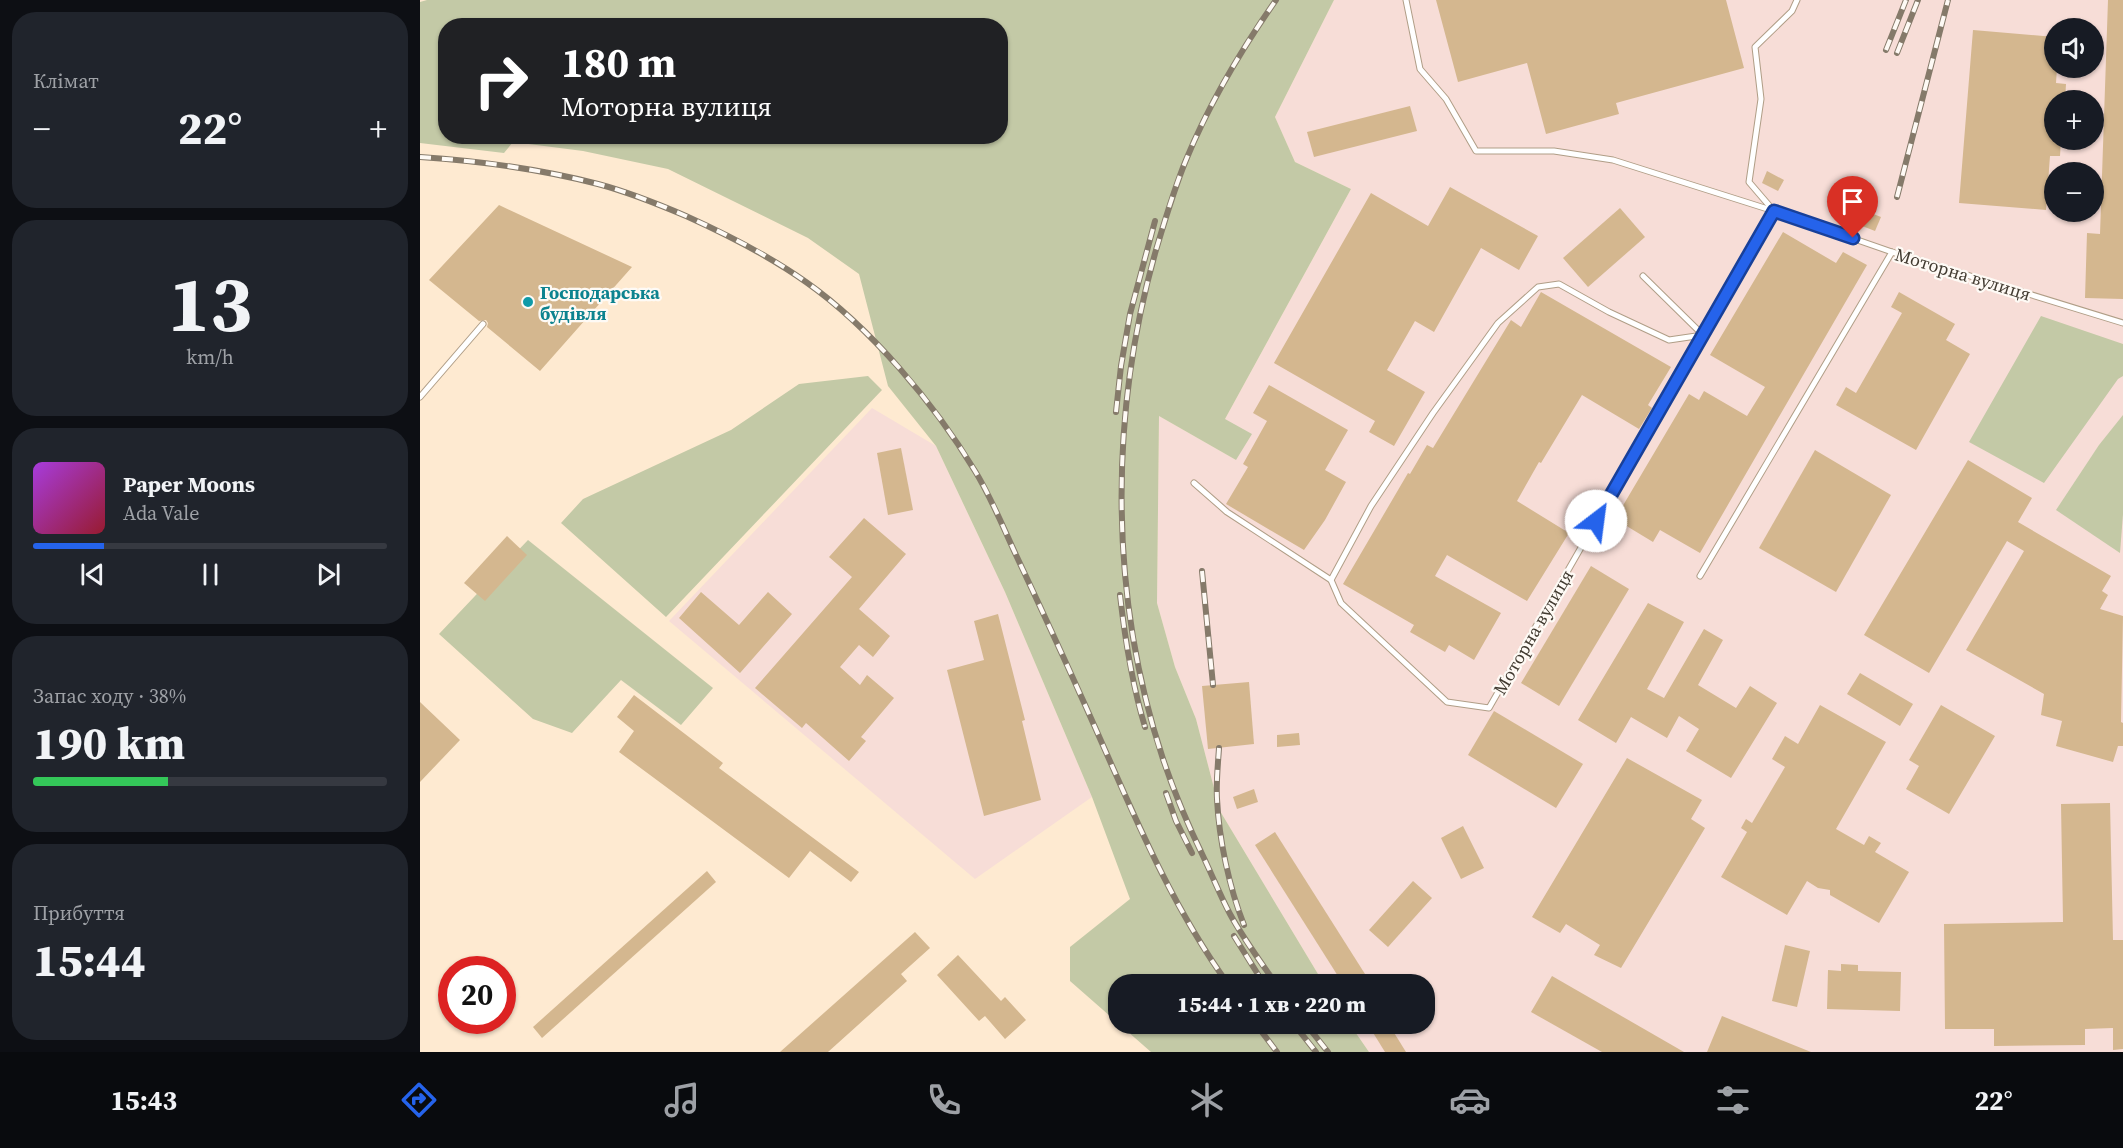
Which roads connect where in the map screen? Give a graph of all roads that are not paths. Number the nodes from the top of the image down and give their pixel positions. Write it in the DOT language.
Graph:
graph roads {
  1 [pos="1406,0"];
  2 [pos="1797,0"];
  3 [pos="1774,211"];
  4 [pos="1892,252"];
  5 [pos="1643,276"];
  6 [pos="2123,323"];
  7 [pos="483,324"];
  8 [pos="1703,335"];
  9 [pos="420,398"];
  10 [pos="1194,483"];
  11 [pos="1700,576"];
  12 [pos="1331,580"];
  1 -- 3 [label="lane"];
  2 -- 3 [label="lane"];
  3 -- 4 [label="lane, Моторна вулиця"];
  3 -- 8 [label="lane, Моторна вулиця"];
  4 -- 6 [label="lane, Моторна вулиця"];
  4 -- 11 [label="lane"];
  5 -- 8 [label="lane"];
  7 -- 9 [label="lane"];
  8 -- 12 [label="lane"];
  8 -- 12 [label="lane, Моторна вулиця"];
  10 -- 12 [label="lane"];
}
